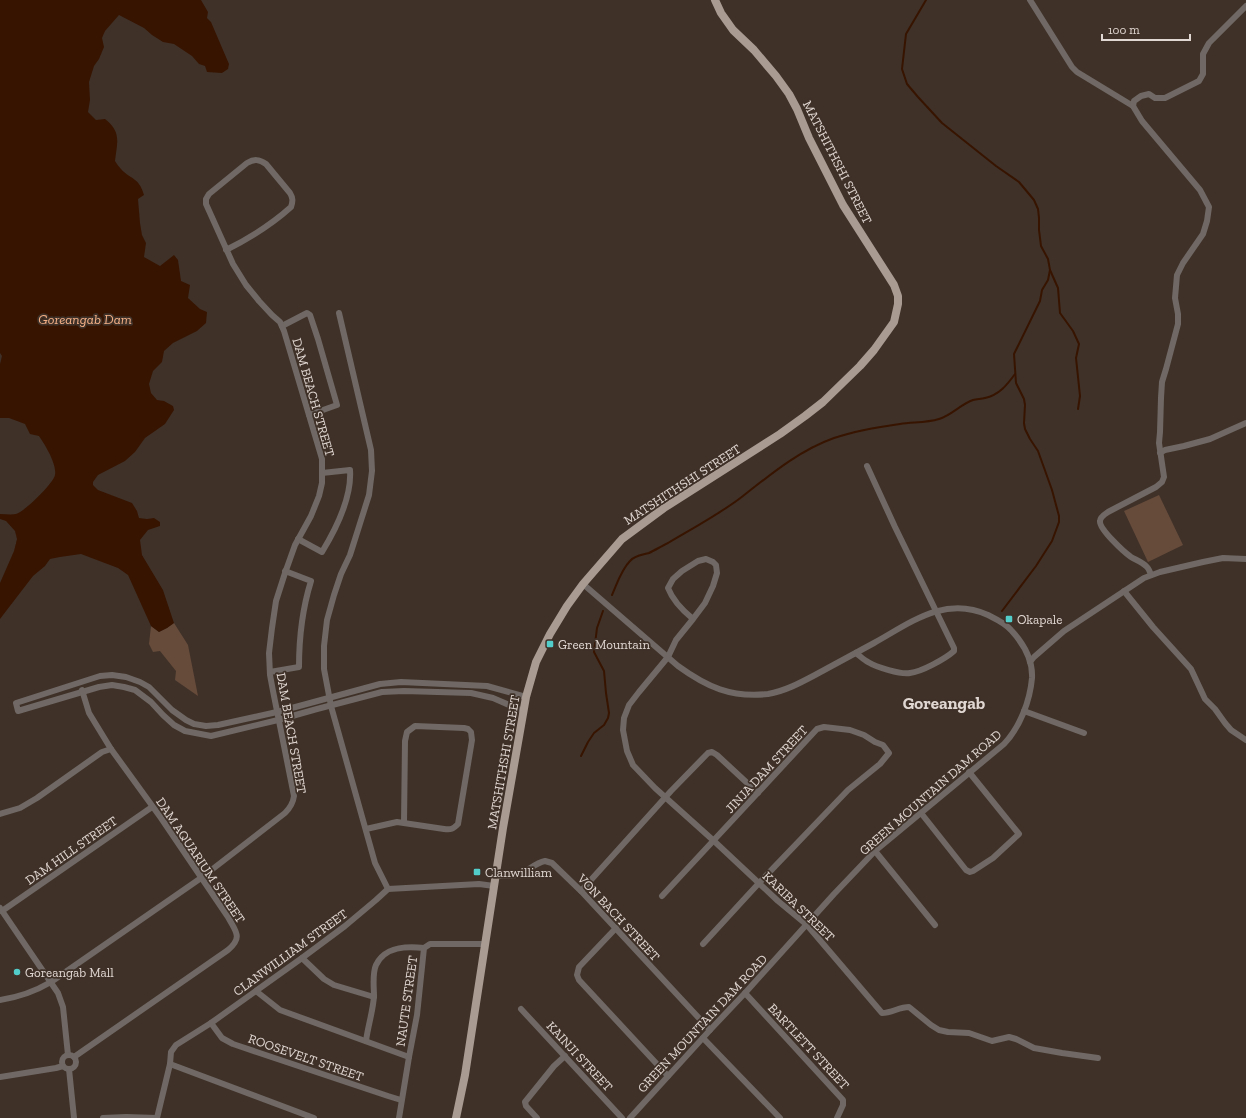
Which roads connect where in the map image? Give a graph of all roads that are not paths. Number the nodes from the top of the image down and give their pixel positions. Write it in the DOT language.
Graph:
graph roads {
  1 [pos="715,0"];
  2 [pos="1030,0"];
  3 [pos="1246,6"];
  4 [pos="1133,106"];
  5 [pos="226,250"];
  6 [pos="339,313"];
  7 [pos="282,326"];
  8 [pos="309,415"];
  9 [pos="1246,423"];
  10 [pos="1160,453"];
  11 [pos="867,466"];
  12 [pos="322,473"];
  13 [pos="298,539"];
  14 [pos="1246,559"];
  15 [pos="285,571"];
  16 [pos="1151,575"];
  17 [pos="583,584"];
  18 [pos="1124,591"];
  19 [pos="936,611"];
  20 [pos="693,619"];
  21 [pos="856,653"];
  22 [pos="668,658"];
  23 [pos="1030,662"];
  24 [pos="270,672"];
  25 [pos="80,683"];
  26 [pos="82,692"];
  27 [pos="328,697"];
  28 [pos="526,697"];
  29 [pos="331,706"];
  30 [pos="523,711"];
  31 [pos="1024,711"];
  32 [pos="277,712"];
  33 [pos="278,720"];
  34 [pos="1084,733"];
  35 [pos="1246,740"];
  36 [pos="111,749"];
  37 [pos="969,772"];
  38 [pos="758,793"];
  39 [pos="665,798"];
  40 [pos="152,807"];
  41 [pos="921,813"];
  42 [pos="0,814"];
  43 [pos="404,823"];
  44 [pos="366,829"];
  45 [pos="714,841"];
  46 [pos="875,852"];
  47 [pos="496,876"];
  48 [pos="201,878"];
  49 [pos="759,883"];
  50 [pos="494,886"];
  51 [pos="388,889"];
  52 [pos="581,891"];
  53 [pos="662,896"];
  54 [pos="1,910"];
  55 [pos="807,925"];
  56 [pos="935,925"];
  57 [pos="616,928"];
  58 [pos="485,944"];
  59 [pos="703,944"];
  60 [pos="424,948"];
  61 [pos="302,958"];
  62 [pos="51,982"];
  63 [pos="256,991"];
  64 [pos="745,993"];
  65 [pos="374,997"];
  66 [pos="0,1000"];
  67 [pos="521,1009"];
  68 [pos="211,1023"];
  69 [pos="710,1030"];
  70 [pos="703,1038"];
  71 [pos="366,1041"];
  72 [pos="71,1056"];
  73 [pos="565,1056"];
  74 [pos="409,1057"];
  75 [pos="1098,1058"];
  76 [pos="170,1064"];
  77 [pos="66,1068"];
  78 [pos="668,1076"];
  79 [pos="0,1077"];
  80 [pos="401,1100"];
  81 [pos="74,1118"];
  82 [pos="103,1118"];
  83 [pos="157,1118"];
  84 [pos="314,1118"];
  85 [pos="399,1118"];
  86 [pos="456,1118"];
  87 [pos="537,1118"];
  88 [pos="622,1118"];
  89 [pos="630,1118"];
  90 [pos="780,1118"];
  91 [pos="837,1118"];
  1 -- 17 [label="main road, MATSHITHSHI STREET"];
  2 -- 4 [label="street"];
  3 -- 4 [label="street"];
  4 -- 10 [label="street"];
  5 -- 5 [label="street"];
  5 -- 7 [label="street"];
  6 -- 27 [label="street"];
  7 -- 8 [label="street, DAM BEACH STREET"];
  7 -- 8 [label="street"];
  8 -- 12 [label="street, DAM BEACH STREET"];
  9 -- 10 [label="street"];
  10 -- 16 [label="street"];
  11 -- 19 [label="street"];
  12 -- 13 [label="street, DAM BEACH STREET"];
  12 -- 13 [label="street"];
  13 -- 15 [label="street, DAM BEACH STREET"];
  14 -- 16 [label="street"];
  15 -- 24 [label="street, DAM BEACH STREET"];
  15 -- 24 [label="street"];
  16 -- 18 [label="street"];
  17 -- 22 [label="street, GREEN MOUNTAIN DAM ROAD"];
  17 -- 28 [label="main road, MATSHITHSHI STREET"];
  18 -- 23 [label="street"];
  18 -- 35 [label="street"];
  19 -- 21 [label="street, GREEN MOUNTAIN DAM ROAD"];
  19 -- 21 [label="street"];
  19 -- 23 [label="street, GREEN MOUNTAIN DAM ROAD"];
  20 -- 20 [label="street, KARIBA STREET"];
  20 -- 22 [label="street, KARIBA STREET"];
  21 -- 22 [label="street, GREEN MOUNTAIN DAM ROAD"];
  22 -- 39 [label="street, KARIBA STREET"];
  23 -- 31 [label="street, GREEN MOUNTAIN DAM ROAD"];
  24 -- 32 [label="street, DAM BEACH STREET"];
  25 -- 26 [label="street, DAM AQUARIUM STREET"];
  25 -- 26 [label="street"];
  25 -- 32 [label="street"];
  26 -- 33 [label="street"];
  26 -- 36 [label="street, DAM AQUARIUM STREET"];
  27 -- 28 [label="street"];
  27 -- 29 [label="street"];
  27 -- 32 [label="street"];
  28 -- 30 [label="main road, MATSHITHSHI STREET"];
  29 -- 30 [label="street"];
  29 -- 33 [label="street"];
  29 -- 44 [label="street"];
  30 -- 47 [label="main road, MATSHITHSHI STREET"];
  31 -- 34 [label="street"];
  31 -- 37 [label="street, GREEN MOUNTAIN DAM ROAD"];
  32 -- 33 [label="street, DAM BEACH STREET"];
  33 -- 48 [label="street, DAM BEACH STREET"];
  36 -- 40 [label="street, DAM AQUARIUM STREET"];
  36 -- 42 [label="street"];
  37 -- 41 [label="street, GREEN MOUNTAIN DAM ROAD"];
  37 -- 41 [label="street"];
  38 -- 39 [label="street"];
  38 -- 45 [label="street, JINJA DAM STREET"];
  38 -- 49 [label="street, JINJA DAM STREET"];
  39 -- 45 [label="street, KARIBA STREET"];
  39 -- 52 [label="street"];
  40 -- 48 [label="street, DAM AQUARIUM STREET"];
  40 -- 54 [label="street, DAM HILL STREET"];
  41 -- 46 [label="street, GREEN MOUNTAIN DAM ROAD"];
  43 -- 43 [label="street"];
  43 -- 44 [label="street"];
  44 -- 51 [label="street"];
  45 -- 49 [label="street, KARIBA STREET"];
  45 -- 53 [label="street, JINJA DAM STREET"];
  46 -- 55 [label="street, GREEN MOUNTAIN DAM ROAD"];
  46 -- 56 [label="street"];
  47 -- 50 [label="main road, MATSHITHSHI STREET"];
  47 -- 52 [label="street, VON BACH STREET"];
  48 -- 62 [label="street, DAM BEACH STREET"];
  48 -- 72 [label="street, DAM AQUARIUM STREET"];
  49 -- 55 [label="street, KARIBA STREET"];
  49 -- 59 [label="street"];
  50 -- 51 [label="street"];
  50 -- 58 [label="main road, MATSHITHSHI STREET"];
  51 -- 61 [label="street, CLANWILLIAM STREET"];
  52 -- 57 [label="street, VON BACH STREET"];
  54 -- 62 [label="street"];
  55 -- 64 [label="street, GREEN MOUNTAIN DAM ROAD"];
  55 -- 75 [label="street, KARIBA STREET"];
  57 -- 69 [label="street, VON BACH STREET"];
  57 -- 78 [label="street"];
  58 -- 60 [label="street, NAUTE STREET"];
  58 -- 86 [label="main road, MATSHITHSHI STREET"];
  60 -- 65 [label="street"];
  60 -- 74 [label="street, NAUTE STREET"];
  61 -- 63 [label="street, CLANWILLIAM STREET"];
  61 -- 65 [label="street"];
  62 -- 66 [label="street, DAM BEACH STREET"];
  62 -- 72 [label="street"];
  63 -- 68 [label="street, CLANWILLIAM STREET"];
  63 -- 71 [label="street"];
  64 -- 69 [label="street, GREEN MOUNTAIN DAM ROAD"];
  64 -- 91 [label="street, BARTLETT STREET"];
  65 -- 71 [label="street"];
  67 -- 73 [label="street, KAINJI STREET"];
  68 -- 76 [label="street, CLANWILLIAM STREET"];
  68 -- 80 [label="street, ROOSEVELT STREET"];
  69 -- 70 [label="street, GREEN MOUNTAIN DAM ROAD"];
  70 -- 78 [label="street, GREEN MOUNTAIN DAM ROAD"];
  70 -- 90 [label="street"];
  71 -- 74 [label="street"];
  72 -- 77 [label="street"];
  72 -- 77 [label="street"];
  73 -- 87 [label="street"];
  73 -- 88 [label="street, KAINJI STREET"];
  74 -- 80 [label="street, NAUTE STREET"];
  76 -- 83 [label="street, CLANWILLIAM STREET"];
  76 -- 84 [label="street"];
  77 -- 79 [label="street"];
  77 -- 81 [label="street"];
  78 -- 89 [label="street, GREEN MOUNTAIN DAM ROAD"];
  80 -- 85 [label="street, NAUTE STREET"];
  82 -- 83 [label="street"];
}
